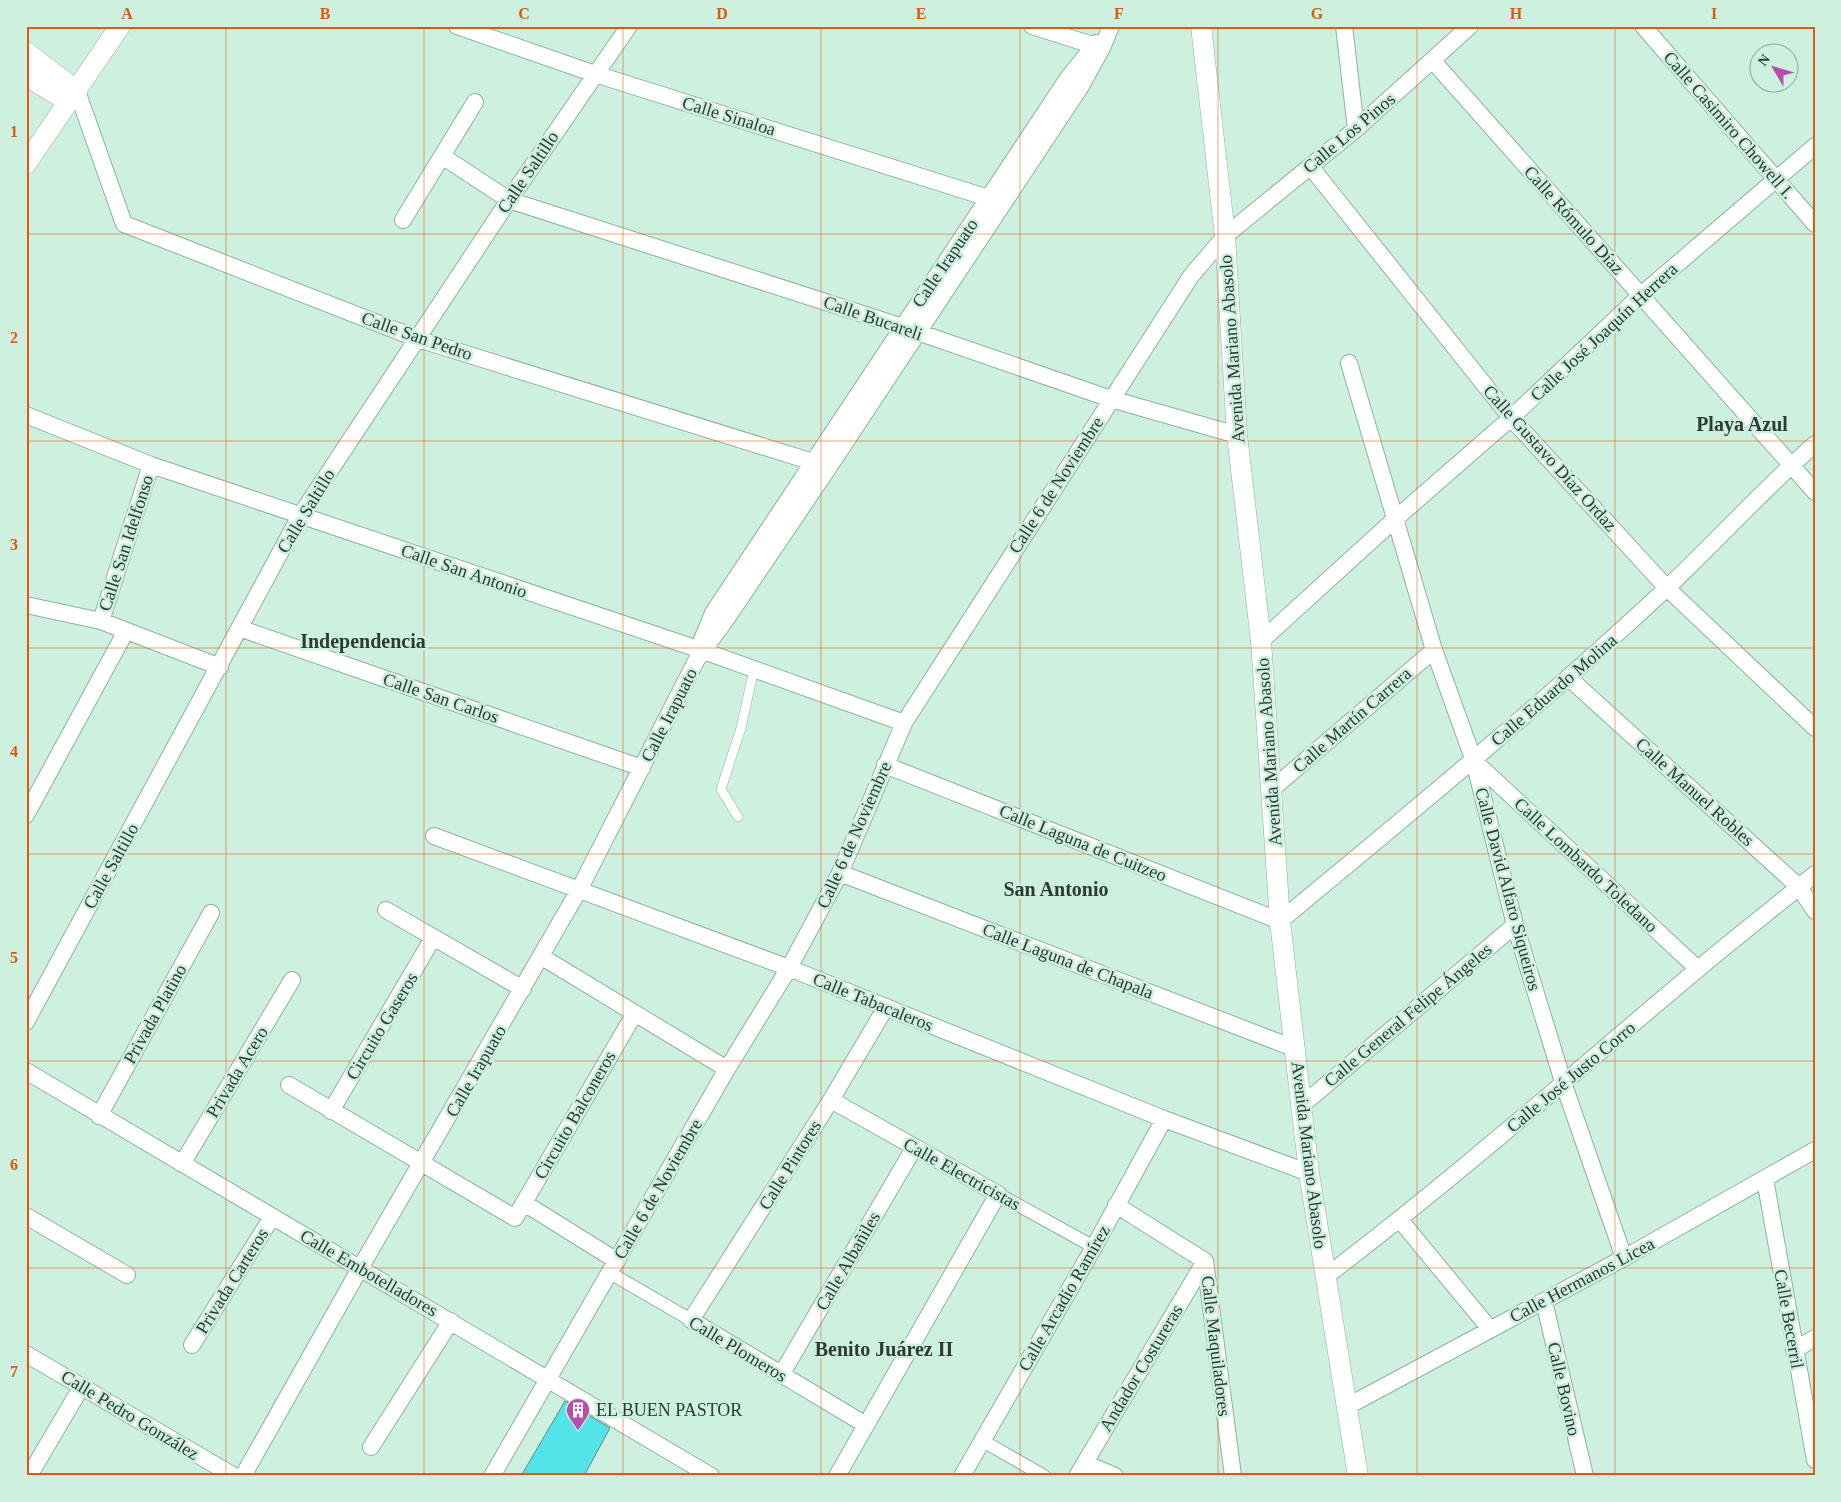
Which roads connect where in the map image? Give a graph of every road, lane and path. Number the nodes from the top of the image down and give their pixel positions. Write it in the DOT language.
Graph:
graph roads {
  1 [pos="120,26"];
  2 [pos="458,26"];
  3 [pos="629,26"];
  4 [pos="1032,26"];
  5 [pos="1201,26"];
  6 [pos="1344,26"];
  7 [pos="1643,26"];
  8 [pos="1111,27"];
  9 [pos="1469,27"];
  10 [pos="1098,47"];
  11 [pos="26,52"];
  12 [pos="1433,61"];
  13 [pos="595,74"];
  14 [pos="26,76"];
  15 [pos="77,102"];
  16 [pos="475,102"];
  17 [pos="1356,129"];
  18 [pos="1815,146"];
  19 [pos="442,156"];
  20 [pos="26,164"];
  21 [pos="1310,166"];
  22 [pos="1776,179"];
  23 [pos="509,200"];
  24 [pos="996,200"];
  25 [pos="402,220"];
  26 [pos="1815,224"];
  27 [pos="1225,236"];
  28 [pos="1640,295"];
  29 [pos="910,330"];
  30 [pos="418,339"];
  31 [pos="1349,363"];
  32 [pos="1111,399"];
  33 [pos="26,415"];
  34 [pos="1511,418"];
  35 [pos="1237,435"];
  36 [pos="1815,444"];
  37 [pos="822,464"];
  38 [pos="151,465"];
  39 [pos="1790,466"];
  40 [pos="1815,492"];
  41 [pos="300,516"];
  42 [pos="1394,520"];
  43 [pos="1668,588"];
  44 [pos="26,605"];
  45 [pos="101,622"];
  46 [pos="239,628"];
  47 [pos="126,631"];
  48 [pos="1262,641"];
  49 [pos="1434,650"];
  50 [pos="700,653"];
  51 [pos="220,667"];
  52 [pos="754,669"];
  53 [pos="1569,678"];
  54 [pos="904,723"];
  55 [pos="1815,728"];
  56 [pos="1474,761"];
  57 [pos="886,765"];
  58 [pos="642,768"];
  59 [pos="1271,790"];
  60 [pos="26,815"];
  61 [pos="738,817"];
  62 [pos="434,836"];
  63 [pos="840,874"];
  64 [pos="1815,874"];
  65 [pos="1799,887"];
  66 [pos="579,890"];
  67 [pos="386,910"];
  68 [pos="1815,911"];
  69 [pos="211,913"];
  70 [pos="1280,920"];
  71 [pos="1515,925"];
  72 [pos="433,938"];
  73 [pos="542,957"];
  74 [pos="789,968"];
  75 [pos="1698,969"];
  76 [pos="292,980"];
  77 [pos="523,989"];
  78 [pos="886,1007"];
  79 [pos="635,1013"];
  80 [pos="26,1022"];
  81 [pos="1296,1049"];
  82 [pos="727,1069"];
  83 [pos="26,1071"];
  84 [pos="289,1085"];
  85 [pos="1564,1085"];
  86 [pos="831,1100"];
  87 [pos="1301,1106"];
  88 [pos="331,1110"];
  89 [pos="99,1116"];
  90 [pos="1164,1119"];
  91 [pos="914,1148"];
  92 [pos="1815,1150"];
  93 [pos="182,1164"];
  94 [pos="422,1164"];
  95 [pos="1309,1173"];
  96 [pos="1765,1179"];
  97 [pos="998,1194"];
  98 [pos="524,1203"];
  99 [pos="1116,1205"];
  100 [pos="26,1216"];
  101 [pos="272,1217"];
  102 [pos="1400,1220"];
  103 [pos="1094,1247"];
  104 [pos="1624,1258"];
  105 [pos="1205,1261"];
  106 [pos="614,1267"];
  107 [pos="359,1270"];
  108 [pos="127,1274"];
  109 [pos="1325,1277"];
  110 [pos="1544,1301"];
  111 [pos="691,1320"];
  112 [pos="451,1321"];
  113 [pos="1490,1329"];
  114 [pos="1815,1338"];
  115 [pos="192,1345"];
  116 [pos="1794,1350"];
  117 [pos="26,1354"];
  118 [pos="781,1375"];
  119 [pos="546,1379"];
  120 [pos="82,1386"];
  121 [pos="1346,1406"];
  122 [pos="866,1425"];
  123 [pos="983,1441"];
  124 [pos="371,1447"];
  125 [pos="1815,1460"];
  126 [pos="1081,1470"];
  127 [pos="29,1476"];
  128 [pos="234,1476"];
  129 [pos="242,1476"];
  130 [pos="492,1476"];
  131 [pos="710,1476"];
  132 [pos="837,1476"];
  133 [pos="962,1476"];
  134 [pos="1044,1476"];
  135 [pos="1115,1476"];
  136 [pos="1233,1476"];
  137 [pos="1358,1476"];
  138 [pos="1585,1476"];
  1 -- 15 [label="street"];
  2 -- 13 [label="street, Calle Sinaloa"];
  3 -- 13 [label="street, Calle Saltillo"];
  4 -- 10 [label="street"];
  5 -- 27 [label="street, Avenida Mariano Abasolo"];
  6 -- 17 [label="street"];
  7 -- 22 [label="street, Calle Casimiro Chowell I."];
  8 -- 10 [label="street, Calle Irapuato"];
  9 -- 12 [label="street, Calle Los Pinos"];
  10 -- 24 [label="street, Calle Irapuato"];
  11 -- 15 [label="street"];
  12 -- 17 [label="street, Calle Los Pinos"];
  12 -- 28 [label="street, Calle Rómulo Díaz"];
  13 -- 23 [label="street, Calle Saltillo"];
  13 -- 24 [label="street, Calle Sinaloa"];
  14 -- 15 [label="street"];
  15 -- 20 [label="street"];
  15 -- 30 [label="street, Calle San Pedro"];
  16 -- 19 [label="street"];
  17 -- 21 [label="street, Calle Los Pinos"];
  18 -- 22 [label="street, Calle José Joaquín Herrera"];
  19 -- 23 [label="street, Calle Bucareli"];
  19 -- 25 [label="street"];
  21 -- 27 [label="street, Calle Los Pinos"];
  21 -- 34 [label="street, Calle Gustavo Díaz Ordaz"];
  22 -- 26 [label="street, Calle Casimiro Chowell I."];
  22 -- 28 [label="street, Calle José Joaquín Herrera"];
  23 -- 29 [label="street, Calle Bucareli"];
  23 -- 30 [label="street, Calle Saltillo"];
  24 -- 29 [label="street, Calle Irapuato"];
  27 -- 32 [label="street, Calle 6 de Noviembre"];
  27 -- 35 [label="street, Avenida Mariano Abasolo"];
  28 -- 34 [label="street, Calle José Joaquín Herrera"];
  28 -- 39 [label="street, Calle Rómulo Díaz"];
  29 -- 32 [label="street, Calle Bucareli"];
  29 -- 37 [label="street, Calle Irapuato"];
  30 -- 37 [label="street, Calle San Pedro"];
  30 -- 41 [label="street, Calle Saltillo"];
  31 -- 42 [label="street, Calle David Alfaro Siqueiros"];
  32 -- 35 [label="street, Calle Bucareli"];
  32 -- 54 [label="street, Calle 6 de Noviembre"];
  33 -- 38 [label="street, Calle San Antonio"];
  34 -- 42 [label="street, Calle José Joaquín Herrera"];
  34 -- 43 [label="street, Calle Gustavo Díaz Ordaz"];
  35 -- 48 [label="street, Avenida Mariano Abasolo"];
  36 -- 39 [label="street, Calle Eduardo Molina"];
  37 -- 50 [label="street, Calle Irapuato"];
  38 -- 41 [label="street, Calle San Antonio"];
  38 -- 45 [label="street, Calle San Idelfonso"];
  39 -- 40 [label="street, Calle Rómulo Díaz"];
  39 -- 43 [label="street, Calle Eduardo Molina"];
  41 -- 46 [label="street, Calle Saltillo"];
  41 -- 50 [label="street, Calle San Antonio"];
  42 -- 48 [label="street, Calle José Joaquín Herrera"];
  42 -- 49 [label="street, Calle David Alfaro Siqueiros"];
  43 -- 53 [label="street, Calle Eduardo Molina"];
  43 -- 55 [label="street, Calle Gustavo Díaz Ordaz"];
  44 -- 45 [label="street"];
  45 -- 47 [label="street"];
  46 -- 51 [label="street, Calle Saltillo"];
  46 -- 58 [label="street, Calle San Carlos"];
  47 -- 51 [label="street"];
  47 -- 60 [label="street"];
  48 -- 59 [label="street, Avenida Mariano Abasolo"];
  49 -- 56 [label="street, Calle David Alfaro Siqueiros"];
  49 -- 59 [label="street, Calle Martín Carrera"];
  50 -- 52 [label="street, Calle San Antonio"];
  50 -- 58 [label="street, Calle Irapuato"];
  51 -- 80 [label="street, Calle Saltillo"];
  52 -- 54 [label="street, Calle San Antonio"];
  52 -- 61 [label="lane"];
  53 -- 56 [label="street, Calle Eduardo Molina"];
  53 -- 65 [label="street, Calle Manuel Robles"];
  54 -- 57 [label="street, Calle 6 de Noviembre"];
  56 -- 70 [label="street, Calle Eduardo Molina"];
  56 -- 71 [label="street, Calle David Alfaro Siqueiros"];
  56 -- 75 [label="street, Calle Lombardo Toledano"];
  57 -- 63 [label="street, Calle 6 de Noviembre"];
  57 -- 70 [label="street, Calle Laguna de Cuitzeo"];
  58 -- 66 [label="street, Calle Irapuato"];
  59 -- 70 [label="street, Avenida Mariano Abasolo"];
  62 -- 66 [label="street, Calle Tabacaleros"];
  63 -- 74 [label="street, Calle 6 de Noviembre"];
  63 -- 81 [label="street, Calle Laguna de Chapala"];
  64 -- 65 [label="street, Calle José Justo Corro"];
  65 -- 68 [label="street, Calle Manuel Robles"];
  65 -- 75 [label="street, Calle José Justo Corro"];
  66 -- 73 [label="street, Calle Irapuato"];
  66 -- 74 [label="street, Calle Tabacaleros"];
  67 -- 72 [label="street"];
  69 -- 89 [label="street, Privada Platino"];
  70 -- 81 [label="street, Avenida Mariano Abasolo"];
  71 -- 85 [label="street, Calle David Alfaro Siqueiros"];
  71 -- 87 [label="street, Calle General Felipe Ángeles"];
  72 -- 77 [label="street"];
  72 -- 88 [label="street, Circuito Gaseros"];
  73 -- 77 [label="street, Calle Irapuato"];
  73 -- 79 [label="street"];
  74 -- 78 [label="street, Calle Tabacaleros"];
  74 -- 82 [label="street, Calle 6 de Noviembre"];
  75 -- 85 [label="street, Calle José Justo Corro"];
  76 -- 93 [label="street, Privada Acero"];
  77 -- 94 [label="street, Calle Irapuato"];
  78 -- 86 [label="street, Calle Pintores"];
  78 -- 90 [label="street, Calle Tabacaleros"];
  79 -- 82 [label="street"];
  79 -- 98 [label="street, Circuito Balconeros"];
  81 -- 87 [label="street, Avenida Mariano Abasolo"];
  82 -- 106 [label="street, Calle 6 de Noviembre"];
  83 -- 89 [label="street, Calle Embotelladores"];
  84 -- 88 [label="street"];
  85 -- 102 [label="street, Calle José Justo Corro"];
  85 -- 104 [label="street, Calle David Alfaro Siqueiros"];
  86 -- 91 [label="street, Calle Electricistas"];
  86 -- 111 [label="street, Calle Pintores"];
  87 -- 95 [label="street, Avenida Mariano Abasolo"];
  88 -- 94 [label="street"];
  89 -- 93 [label="street, Calle Embotelladores"];
  90 -- 95 [label="street, Calle Tabacaleros"];
  90 -- 99 [label="street, Calle Arcadio Ramírez"];
  91 -- 97 [label="street, Calle Electricistas"];
  91 -- 118 [label="street, Calle Albañiles"];
  92 -- 96 [label="street, Calle Hermanos Licea"];
  93 -- 101 [label="street, Calle Embotelladores"];
  94 -- 98 [label="street, Circuito Balconeros"];
  94 -- 107 [label="street, Calle Irapuato"];
  95 -- 109 [label="street, Avenida Mariano Abasolo"];
  96 -- 104 [label="street, Calle Hermanos Licea"];
  96 -- 116 [label="street, Calle Becerril"];
  97 -- 103 [label="street, Calle Electricistas"];
  97 -- 122 [label="street"];
  98 -- 106 [label="street, Calle Plomeros"];
  99 -- 103 [label="street, Calle Arcadio Ramírez"];
  99 -- 105 [label="street, Calle Maquiladores"];
  100 -- 108 [label="street"];
  101 -- 107 [label="street, Calle Embotelladores"];
  101 -- 115 [label="street, Privada Carteros"];
  102 -- 109 [label="street, Calle José Justo Corro"];
  102 -- 113 [label="street"];
  103 -- 123 [label="street, Calle Arcadio Ramírez"];
  104 -- 110 [label="street, Calle Hermanos Licea"];
  105 -- 126 [label="street, Andador Costureras"];
  105 -- 136 [label="street, Calle Maquiladores"];
  106 -- 111 [label="street, Calle Plomeros"];
  106 -- 119 [label="street, Calle 6 de Noviembre"];
  107 -- 112 [label="street, Calle Embotelladores"];
  107 -- 129 [label="street, Calle Irapuato"];
  109 -- 121 [label="street, Avenida Mariano Abasolo"];
  110 -- 113 [label="street, Calle Hermanos Licea"];
  110 -- 138 [label="street, Calle Bovino"];
  111 -- 118 [label="street, Calle Plomeros"];
  112 -- 119 [label="street, Calle Embotelladores"];
  112 -- 124 [label="street"];
  113 -- 121 [label="street, Calle Hermanos Licea"];
  114 -- 116 [label="street"];
  116 -- 125 [label="street, Calle Becerril"];
  117 -- 120 [label="street, Calle Pedro González"];
  118 -- 122 [label="street, Calle Plomeros"];
  119 -- 130 [label="street, Calle 6 de Noviembre"];
  119 -- 131 [label="street, Calle Embotelladores"];
  120 -- 127 [label="street"];
  120 -- 128 [label="street, Calle Pedro González"];
  121 -- 137 [label="street, Avenida Mariano Abasolo"];
  122 -- 132 [label="street"];
  123 -- 133 [label="street, Calle Arcadio Ramírez"];
  123 -- 134 [label="street"];
  126 -- 135 [label="street"];
}
